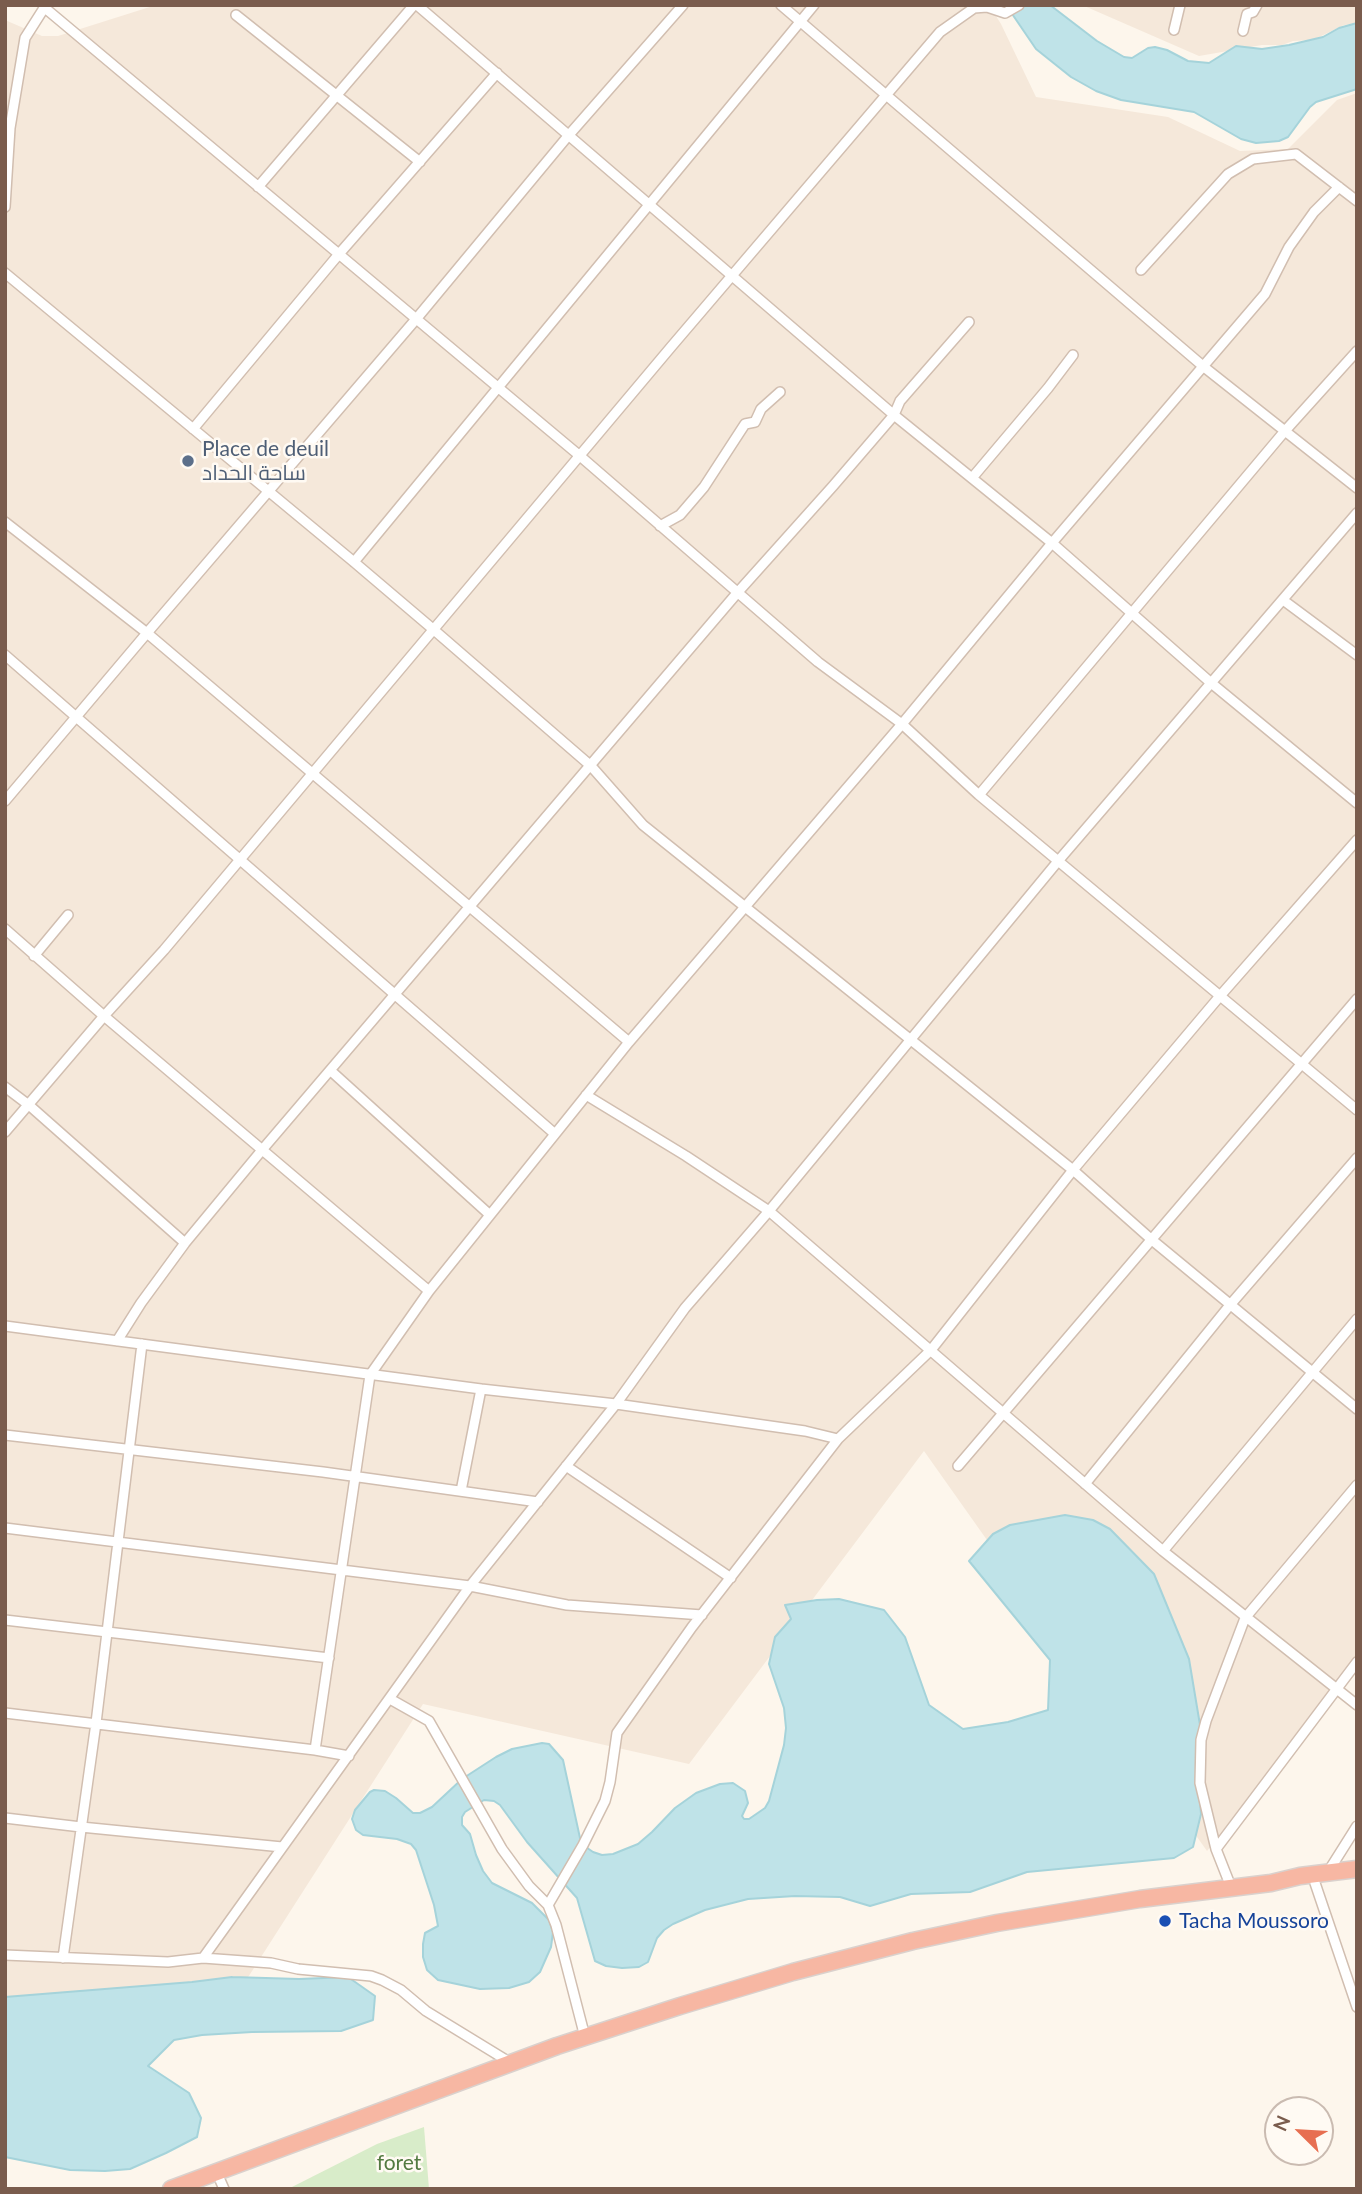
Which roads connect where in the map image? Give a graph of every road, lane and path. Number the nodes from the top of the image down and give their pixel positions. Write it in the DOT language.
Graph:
graph roads {
  1 [pos="416,5"];
  2 [pos="683,5"];
  3 [pos="781,5"];
  4 [pos="814,5"];
  5 [pos="1019,5"];
  6 [pos="1180,5"];
  7 [pos="1257,5"];
  8 [pos="46,6"];
  9 [pos="236,15"];
  10 [pos="800,22"];
  11 [pos="1174,30"];
  12 [pos="1243,31"];
  13 [pos="497,73"];
  14 [pos="336,95"];
  15 [pos="887,96"];
  16 [pos="568,136"];
  17 [pos="420,162"];
  18 [pos="258,187"];
  19 [pos="1339,187"];
  20 [pos="1357,201"];
  21 [pos="649,205"];
  22 [pos="5,207"];
  23 [pos="339,254"];
  24 [pos="1140,270"];
  25 [pos="5,273"];
  26 [pos="733,276"];
  27 [pos="417,318"];
  28 [pos="969,322"];
  29 [pos="1357,351"];
  30 [pos="1073,355"];
  31 [pos="1203,367"];
  32 [pos="499,387"];
  33 [pos="780,393"];
  34 [pos="894,415"];
  35 [pos="193,429"];
  36 [pos="1284,432"];
  37 [pos="580,456"];
  38 [pos="972,478"];
  39 [pos="1357,488"];
  40 [pos="269,491"];
  41 [pos="1357,513"];
  42 [pos="5,522"];
  43 [pos="660,526"];
  44 [pos="1052,543"];
  45 [pos="354,562"];
  46 [pos="738,592"];
  47 [pos="1283,600"];
  48 [pos="1132,613"];
  49 [pos="434,630"];
  50 [pos="147,633"];
  51 [pos="5,655"];
  52 [pos="1357,655"];
  53 [pos="1210,682"];
  54 [pos="77,717"];
  55 [pos="902,724"];
  56 [pos="591,766"];
  57 [pos="312,774"];
  58 [pos="979,795"];
  59 [pos="5,801"];
  60 [pos="1357,803"];
  61 [pos="1357,841"];
  62 [pos="240,860"];
  63 [pos="1059,860"];
  64 [pos="745,907"];
  65 [pos="470,908"];
  66 [pos="68,915"];
  67 [pos="5,929"];
  68 [pos="34,956"];
  69 [pos="395,995"];
  70 [pos="1220,996"];
  71 [pos="1357,999"];
  72 [pos="104,1016"];
  73 [pos="911,1040"];
  74 [pos="629,1042"];
  75 [pos="1301,1063"];
  76 [pos="331,1071"];
  77 [pos="5,1087"];
  78 [pos="586,1095"];
  79 [pos="30,1106"];
  80 [pos="1357,1110"];
  81 [pos="5,1132"];
  82 [pos="555,1134"];
  83 [pos="262,1150"];
  84 [pos="1357,1158"];
  85 [pos="1073,1170"];
  86 [pos="769,1211"];
  87 [pos="490,1215"];
  88 [pos="1152,1240"];
  89 [pos="185,1243"];
  90 [pos="429,1291"];
  91 [pos="1230,1305"];
  92 [pos="1357,1319"];
  93 [pos="5,1326"];
  94 [pos="117,1341"];
  95 [pos="142,1344"];
  96 [pos="931,1350"];
  97 [pos="1312,1372"];
  98 [pos="370,1375"];
  99 [pos="481,1389"];
  100 [pos="617,1404"];
  101 [pos="1357,1409"];
  102 [pos="1005,1414"];
  103 [pos="5,1435"];
  104 [pos="838,1439"];
  105 [pos="131,1450"];
  106 [pos="566,1466"];
  107 [pos="958,1466"];
  108 [pos="355,1476"];
  109 [pos="1085,1484"];
  110 [pos="1357,1485"];
  111 [pos="461,1491"];
  112 [pos="538,1502"];
  113 [pos="5,1528"];
  114 [pos="119,1542"];
  115 [pos="1163,1551"];
  116 [pos="341,1569"];
  117 [pos="731,1578"];
  118 [pos="470,1586"];
  119 [pos="702,1615"];
  120 [pos="1245,1618"];
  121 [pos="5,1620"];
  122 [pos="108,1631"];
  123 [pos="329,1658"];
  124 [pos="1357,1662"];
  125 [pos="1335,1689"];
  126 [pos="390,1699"];
  127 [pos="1357,1705"];
  128 [pos="5,1713"];
  129 [pos="96,1723"];
  130 [pos="315,1750"];
  131 [pos="349,1756"];
  132 [pos="5,1818"];
  133 [pos="1357,1826"];
  134 [pos="80,1827"];
  135 [pos="282,1847"];
  136 [pos="1216,1849"];
  137 [pos="1357,1869"];
  138 [pos="1321,1878"];
  139 [pos="1357,1880"];
  140 [pos="1231,1887"];
  141 [pos="548,1905"];
  142 [pos="5,1955"];
  143 [pos="63,1958"];
  144 [pos="203,1958"];
  145 [pos="1357,2007"];
  146 [pos="585,2037"];
  147 [pos="511,2063"];
  148 [pos="217,2173"];
  149 [pos="171,2189"];
  150 [pos="224,2189"];
  1 -- 13 [label="street"];
  1 -- 14 [label="street"];
  2 -- 16 [label="street"];
  3 -- 10 [label="street"];
  4 -- 10 [label="street"];
  5 -- 15 [label="street"];
  6 -- 11 [label="street"];
  7 -- 12 [label="street"];
  8 -- 18 [label="street"];
  8 -- 22 [label="street"];
  9 -- 14 [label="street"];
  10 -- 15 [label="street"];
  10 -- 21 [label="street"];
  13 -- 16 [label="street"];
  13 -- 17 [label="street"];
  14 -- 17 [label="street"];
  14 -- 18 [label="street"];
  15 -- 26 [label="street"];
  15 -- 31 [label="street"];
  16 -- 21 [label="street"];
  16 -- 27 [label="street"];
  17 -- 23 [label="street"];
  18 -- 23 [label="street"];
  19 -- 20 [label="street"];
  19 -- 24 [label="street"];
  19 -- 31 [label="street"];
  21 -- 26 [label="street"];
  21 -- 32 [label="street"];
  23 -- 27 [label="street"];
  23 -- 35 [label="street"];
  25 -- 35 [label="street"];
  26 -- 34 [label="street"];
  26 -- 37 [label="street"];
  27 -- 32 [label="street"];
  27 -- 40 [label="street"];
  28 -- 34 [label="street"];
  29 -- 36 [label="street"];
  30 -- 38 [label="street"];
  31 -- 36 [label="street"];
  31 -- 44 [label="street"];
  32 -- 37 [label="street"];
  32 -- 45 [label="street"];
  33 -- 43 [label="street"];
  34 -- 38 [label="street"];
  34 -- 46 [label="street"];
  35 -- 40 [label="street"];
  36 -- 39 [label="street"];
  36 -- 48 [label="street"];
  37 -- 43 [label="street"];
  37 -- 49 [label="street"];
  38 -- 44 [label="street"];
  40 -- 45 [label="street"];
  40 -- 50 [label="street"];
  41 -- 47 [label="street"];
  42 -- 50 [label="street"];
  43 -- 46 [label="street"];
  44 -- 48 [label="street"];
  44 -- 55 [label="street"];
  45 -- 49 [label="street"];
  46 -- 55 [label="street"];
  46 -- 56 [label="street"];
  47 -- 52 [label="street"];
  47 -- 53 [label="street"];
  48 -- 53 [label="street"];
  48 -- 58 [label="street"];
  49 -- 56 [label="street"];
  49 -- 57 [label="street"];
  50 -- 54 [label="street"];
  50 -- 57 [label="street"];
  51 -- 54 [label="street"];
  53 -- 60 [label="street"];
  53 -- 63 [label="street"];
  54 -- 59 [label="street"];
  54 -- 62 [label="street"];
  55 -- 58 [label="street"];
  55 -- 64 [label="street"];
  56 -- 64 [label="street"];
  56 -- 65 [label="street"];
  57 -- 62 [label="street"];
  57 -- 65 [label="street"];
  58 -- 63 [label="street"];
  61 -- 70 [label="street"];
  62 -- 69 [label="street"];
  62 -- 72 [label="street"];
  63 -- 70 [label="street"];
  63 -- 73 [label="street"];
  64 -- 73 [label="street"];
  64 -- 74 [label="street"];
  65 -- 69 [label="street"];
  65 -- 74 [label="street"];
  66 -- 68 [label="street"];
  67 -- 68 [label="street"];
  68 -- 72 [label="street"];
  69 -- 76 [label="street"];
  69 -- 82 [label="street"];
  70 -- 75 [label="street"];
  70 -- 85 [label="street"];
  71 -- 75 [label="street"];
  72 -- 79 [label="street"];
  72 -- 83 [label="street"];
  73 -- 85 [label="street"];
  73 -- 86 [label="street"];
  74 -- 78 [label="street"];
  75 -- 80 [label="street"];
  75 -- 88 [label="street"];
  76 -- 83 [label="street"];
  76 -- 87 [label="street"];
  77 -- 79 [label="street"];
  78 -- 82 [label="street"];
  78 -- 86 [label="street"];
  79 -- 81 [label="street"];
  79 -- 89 [label="street"];
  82 -- 87 [label="street"];
  83 -- 89 [label="street"];
  83 -- 90 [label="street"];
  84 -- 91 [label="street"];
  85 -- 88 [label="street"];
  85 -- 96 [label="street"];
  86 -- 96 [label="street"];
  86 -- 100 [label="street"];
  87 -- 90 [label="street"];
  88 -- 91 [label="street"];
  88 -- 102 [label="street"];
  89 -- 94 [label="street"];
  90 -- 98 [label="street"];
  91 -- 97 [label="street"];
  91 -- 109 [label="street"];
  92 -- 97 [label="street"];
  93 -- 94 [label="street"];
  94 -- 95 [label="street"];
  95 -- 98 [label="street"];
  95 -- 105 [label="street"];
  96 -- 102 [label="street"];
  96 -- 104 [label="street"];
  97 -- 101 [label="street"];
  97 -- 115 [label="street"];
  98 -- 99 [label="street"];
  98 -- 108 [label="street"];
  99 -- 100 [label="street"];
  99 -- 111 [label="street"];
  100 -- 104 [label="street"];
  100 -- 106 [label="street"];
  102 -- 107 [label="street"];
  102 -- 109 [label="street"];
  103 -- 105 [label="street"];
  104 -- 117 [label="street"];
  105 -- 108 [label="street"];
  105 -- 114 [label="street"];
  106 -- 112 [label="street"];
  106 -- 117 [label="street"];
  108 -- 111 [label="street"];
  108 -- 116 [label="street"];
  109 -- 115 [label="street"];
  110 -- 120 [label="street"];
  111 -- 112 [label="street"];
  112 -- 118 [label="street"];
  113 -- 114 [label="street"];
  114 -- 116 [label="street"];
  114 -- 122 [label="street"];
  115 -- 120 [label="street"];
  116 -- 118 [label="street"];
  116 -- 123 [label="street"];
  117 -- 119 [label="street"];
  118 -- 119 [label="street"];
  118 -- 126 [label="street"];
  119 -- 141 [label="street"];
  120 -- 125 [label="street"];
  120 -- 136 [label="street"];
  121 -- 122 [label="street"];
  122 -- 123 [label="street"];
  122 -- 129 [label="street"];
  123 -- 130 [label="street"];
  124 -- 125 [label="street"];
  125 -- 127 [label="street"];
  125 -- 136 [label="street"];
  126 -- 131 [label="street"];
  126 -- 141 [label="street"];
  128 -- 129 [label="street"];
  129 -- 130 [label="street"];
  129 -- 134 [label="street"];
  130 -- 131 [label="street"];
  131 -- 135 [label="street"];
  132 -- 134 [label="street"];
  133 -- 138 [label="street"];
  134 -- 135 [label="street"];
  134 -- 143 [label="street"];
  135 -- 144 [label="street"];
  136 -- 140 [label="street"];
  137 -- 138 [label="highway"];
  138 -- 139 [label="highway"];
  138 -- 140 [label="highway"];
  138 -- 145 [label="street"];
  140 -- 146 [label="highway"];
  141 -- 146 [label="street"];
  142 -- 143 [label="street"];
  143 -- 144 [label="street"];
  144 -- 147 [label="street"];
  146 -- 147 [label="highway"];
  147 -- 148 [label="highway"];
  148 -- 149 [label="highway"];
  148 -- 150 [label="street"];
}
